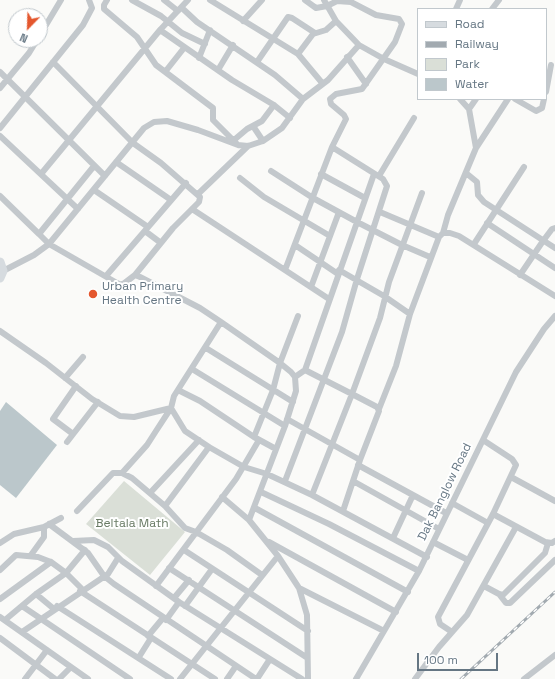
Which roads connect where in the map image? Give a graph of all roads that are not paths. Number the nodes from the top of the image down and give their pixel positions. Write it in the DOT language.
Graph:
graph roads {
  1 [pos="61,0"];
  2 [pos="89,0"];
  3 [pos="107,0"];
  4 [pos="132,0"];
  5 [pos="164,0"];
  6 [pos="188,0"];
  7 [pos="210,0"];
  8 [pos="262,0"];
  9 [pos="305,0"];
  10 [pos="499,0"];
  11 [pos="326,3"];
  12 [pos="493,8"];
  13 [pos="180,10"];
  14 [pos="168,21"];
  15 [pos="243,21"];
  16 [pos="336,21"];
  17 [pos="48,22"];
  18 [pos="160,30"];
  19 [pos="210,30"];
  20 [pos="315,33"];
  21 [pos="273,40"];
  22 [pos="205,44"];
  23 [pos="233,45"];
  24 [pos="360,45"];
  25 [pos="31,48"];
  26 [pos="184,48"];
  27 [pos="144,50"];
  28 [pos="298,54"];
  29 [pos="346,57"];
  30 [pos="198,58"];
  31 [pos="384,59"];
  32 [pos="53,62"];
  33 [pos="257,62"];
  34 [pos="551,65"];
  35 [pos="218,70"];
  36 [pos="0,72"];
  37 [pos="164,72"];
  38 [pos="417,74"];
  39 [pos="7,80"];
  40 [pos="323,84"];
  41 [pos="366,84"];
  42 [pos="547,87"];
  43 [pos="0,88"];
  44 [pos="25,97"];
  45 [pos="303,99"];
  46 [pos="461,100"];
  47 [pos="475,100"];
  48 [pos="507,100"];
  49 [pos="517,100"];
  50 [pos="544,100"];
  51 [pos="274,105"];
  52 [pos="97,108"];
  53 [pos="469,109"];
  54 [pos="290,118"];
  55 [pos="414,118"];
  56 [pos="253,126"];
  57 [pos="0,128"];
  58 [pos="0,136"];
  59 [pos="234,140"];
  60 [pos="69,141"];
  61 [pos="263,141"];
  62 [pos="133,143"];
  63 [pos="239,145"];
  64 [pos="248,146"];
  65 [pos="332,147"];
  66 [pos="476,148"];
  67 [pos="116,162"];
  68 [pos="94,166"];
  69 [pos="524,167"];
  70 [pos="271,171"];
  71 [pos="466,173"];
  72 [pos="41,174"];
  73 [pos="321,174"];
  74 [pos="376,175"];
  75 [pos="105,176"];
  76 [pos="240,178"];
  77 [pos="186,183"];
  78 [pos="94,190"];
  79 [pos="422,192"];
  80 [pos="198,194"];
  81 [pos="0,196"];
  82 [pos="313,198"];
  83 [pos="365,198"];
  84 [pos="67,199"];
  85 [pos="171,200"];
  86 [pos="78,209"];
  87 [pos="192,209"];
  88 [pos="495,210"];
  89 [pos="339,212"];
  90 [pos="380,212"];
  91 [pos="304,221"];
  92 [pos="357,222"];
  93 [pos="487,223"];
  94 [pos="409,225"];
  95 [pos="555,228"];
  96 [pos="146,229"];
  97 [pos="374,231"];
  98 [pos="39,234"];
  99 [pos="441,235"];
  100 [pos="330,236"];
  101 [pos="543,241"];
  102 [pos="161,243"];
  103 [pos="49,244"];
  104 [pos="474,244"];
  105 [pos="295,245"];
  106 [pos="402,245"];
  107 [pos="555,248"];
  108 [pos="533,255"];
  109 [pos="430,257"];
  110 [pos="320,262"];
  111 [pos="555,268"];
  112 [pos="285,270"];
  113 [pos="1,271"];
  114 [pos="339,272"];
  115 [pos="135,275"];
  116 [pos="520,275"];
  117 [pos="106,276"];
  118 [pos="357,279"];
  119 [pos="311,287"];
  120 [pos="384,296"];
  121 [pos="555,296"];
  122 [pos="329,299"];
  123 [pos="410,314"];
  124 [pos="298,316"];
  125 [pos="555,316"];
  126 [pos="221,322"];
  127 [pos="0,331"];
  128 [pos="206,348"];
  129 [pos="83,357"];
  130 [pos="280,363"];
  131 [pos="192,369"];
  132 [pos="304,370"];
  133 [pos="295,377"];
  134 [pos="65,378"];
  135 [pos="324,380"];
  136 [pos="76,386"];
  137 [pos="178,390"];
  138 [pos="273,390"];
  139 [pos="352,394"];
  140 [pos="98,402"];
  141 [pos="293,402"];
  142 [pos="171,408"];
  143 [pos="379,409"];
  144 [pos="264,413"];
  145 [pos="287,419"];
  146 [pos="285,426"];
  147 [pos="304,430"];
  148 [pos="73,434"];
  149 [pos="256,439"];
  150 [pos="199,440"];
  151 [pos="483,440"];
  152 [pos="67,442"];
  153 [pos="332,445"];
  154 [pos="209,447"];
  155 [pos="276,449"];
  156 [pos="359,462"];
  157 [pos="244,467"];
  158 [pos="122,473"];
  159 [pos="266,474"];
  160 [pos="511,477"];
  161 [pos="285,481"];
  162 [pos="352,481"];
  163 [pos="261,492"];
  164 [pos="150,493"];
  165 [pos="312,495"];
  166 [pos="413,495"];
  167 [pos="222,497"];
  168 [pos="555,501"];
  169 [pos="452,503"];
  170 [pos="165,506"];
  171 [pos="255,508"];
  172 [pos="406,509"];
  173 [pos="77,511"];
  174 [pos="343,511"];
  175 [pos="446,514"];
  176 [pos="493,514"];
  177 [pos="60,518"];
  178 [pos="249,520"];
  179 [pos="488,523"];
  180 [pos="46,525"];
  181 [pos="516,527"];
  182 [pos="439,529"];
  183 [pos="196,532"];
  184 [pos="392,538"];
  185 [pos="72,541"];
  186 [pos="266,541"];
  187 [pos="433,542"];
  188 [pos="552,542"];
  189 [pos="0,543"];
  190 [pos="85,550"];
  191 [pos="184,550"];
  192 [pos="31,555"];
  193 [pos="278,556"];
  194 [pos="427,557"];
  195 [pos="118,558"];
  196 [pos="468,560"];
  197 [pos="555,560"];
  198 [pos="51,562"];
  199 [pos="169,568"];
  200 [pos="212,569"];
  201 [pos="0,570"];
  202 [pos="419,571"];
  203 [pos="66,573"];
  204 [pos="262,575"];
  205 [pos="104,576"];
  206 [pos="189,580"];
  207 [pos="156,586"];
  208 [pos="484,586"];
  209 [pos="200,587"];
  210 [pos="299,588"];
  211 [pos="81,590"];
  212 [pos="248,592"];
  213 [pos="408,592"];
  214 [pos="36,594"];
  215 [pos="498,594"];
  216 [pos="0,599"];
  217 [pos="176,600"];
  218 [pos="22,606"];
  219 [pos="185,606"];
  220 [pos="56,608"];
  221 [pos="235,610"];
  222 [pos="396,612"];
  223 [pos="2,619"];
  224 [pos="41,619"];
  225 [pos="165,619"];
  226 [pos="220,628"];
  227 [pos="384,631"];
  228 [pos="22,632"];
  229 [pos="308,632"];
  230 [pos="452,632"];
  231 [pos="149,637"];
  232 [pos="0,638"];
  233 [pos="206,645"];
  234 [pos="47,650"];
  235 [pos="555,655"];
  236 [pos="138,657"];
  237 [pos="306,657"];
  238 [pos="270,659"];
  239 [pos="192,664"];
  240 [pos="36,665"];
  241 [pos="236,666"];
  242 [pos="71,667"];
  243 [pos="25,679"];
  244 [pos="55,679"];
  245 [pos="59,679"];
  246 [pos="88,679"];
  247 [pos="130,679"];
  248 [pos="171,679"];
  249 [pos="180,679"];
  250 [pos="215,679"];
  251 [pos="227,679"];
  252 [pos="256,679"];
  253 [pos="302,679"];
  254 [pos="308,679"];
  255 [pos="356,679"];
  256 [pos="415,679"];
  257 [pos="524,679"];
  1 -- 17 [label="street"];
  2 -- 32 [label="street"];
  3 -- 27 [label="street"];
  4 -- 14 [label="street"];
  5 -- 13 [label="street"];
  6 -- 13 [label="street"];
  7 -- 15 [label="street"];
  8 -- 15 [label="street"];
  9 -- 11 [label="street"];
  10 -- 12 [label="street"];
  11 -- 16 [label="street"];
  11 -- 31 [label="street"];
  13 -- 14 [label="street"];
  13 -- 19 [label="street"];
  14 -- 18 [label="street"];
  14 -- 22 [label="street"];
  15 -- 21 [label="street"];
  16 -- 20 [label="street"];
  16 -- 24 [label="street"];
  18 -- 26 [label="street"];
  18 -- 27 [label="street"];
  19 -- 22 [label="street"];
  19 -- 23 [label="street"];
  20 -- 21 [label="street"];
  20 -- 28 [label="street"];
  21 -- 28 [label="street"];
  21 -- 33 [label="street"];
  22 -- 30 [label="street"];
  23 -- 33 [label="street"];
  23 -- 35 [label="street"];
  24 -- 29 [label="street"];
  24 -- 31 [label="street"];
  25 -- 39 [label="street"];
  26 -- 30 [label="street"];
  26 -- 37 [label="street"];
  27 -- 37 [label="street"];
  27 -- 52 [label="street"];
  28 -- 40 [label="street"];
  29 -- 40 [label="street"];
  29 -- 41 [label="street"];
  30 -- 35 [label="street"];
  31 -- 38 [label="street"];
  31 -- 41 [label="street"];
  32 -- 44 [label="street"];
  32 -- 52 [label="street"];
  33 -- 45 [label="street"];
  34 -- 42 [label="street"];
  35 -- 51 [label="street"];
  36 -- 39 [label="street"];
  37 -- 59 [label="street"];
  39 -- 43 [label="street"];
  39 -- 44 [label="street"];
  40 -- 45 [label="street"];
  41 -- 65 [label="street"];
  44 -- 57 [label="street"];
  44 -- 60 [label="street"];
  45 -- 54 [label="street"];
  46 -- 53 [label="street"];
  47 -- 53 [label="street"];
  48 -- 66 [label="street"];
  49 -- 50 [label="street"];
  51 -- 54 [label="street"];
  51 -- 56 [label="street"];
  52 -- 60 [label="street"];
  52 -- 62 [label="street"];
  53 -- 66 [label="street"];
  54 -- 61 [label="street"];
  55 -- 74 [label="street"];
  56 -- 59 [label="street"];
  56 -- 61 [label="street"];
  58 -- 72 [label="street"];
  59 -- 63 [label="street"];
  60 -- 68 [label="street"];
  60 -- 72 [label="street"];
  61 -- 64 [label="street"];
  62 -- 63 [label="street"];
  62 -- 67 [label="street"];
  62 -- 77 [label="street"];
  63 -- 64 [label="street"];
  64 -- 80 [label="street"];
  65 -- 73 [label="street"];
  65 -- 74 [label="street"];
  66 -- 71 [label="street"];
  67 -- 75 [label="street"];
  67 -- 85 [label="street"];
  68 -- 75 [label="street"];
  68 -- 84 [label="street"];
  69 -- 88 [label="street"];
  70 -- 82 [label="street"];
  71 -- 88 [label="street"];
  71 -- 99 [label="street"];
  72 -- 84 [label="street"];
  73 -- 82 [label="street"];
  73 -- 83 [label="street"];
  74 -- 83 [label="street"];
  74 -- 90 [label="street"];
  75 -- 78 [label="street"];
  76 -- 91 [label="street"];
  77 -- 80 [label="street"];
  77 -- 85 [label="street"];
  78 -- 86 [label="street"];
  78 -- 96 [label="street"];
  79 -- 94 [label="street"];
  80 -- 87 [label="street"];
  81 -- 98 [label="street"];
  82 -- 89 [label="street"];
  82 -- 91 [label="street"];
  83 -- 92 [label="street"];
  84 -- 86 [label="street"];
  84 -- 98 [label="street"];
  85 -- 96 [label="street"];
  86 -- 103 [label="street"];
  87 -- 102 [label="street"];
  87 -- 112 [label="street"];
  88 -- 93 [label="street"];
  88 -- 101 [label="street"];
  89 -- 92 [label="street"];
  89 -- 100 [label="street"];
  90 -- 94 [label="street"];
  90 -- 97 [label="street"];
  91 -- 100 [label="street"];
  91 -- 105 [label="street"];
  92 -- 97 [label="street"];
  92 -- 114 [label="street"];
  93 -- 104 [label="street"];
  93 -- 108 [label="street"];
  94 -- 99 [label="street"];
  94 -- 106 [label="street"];
  95 -- 101 [label="street"];
  96 -- 102 [label="street"];
  96 -- 117 [label="street"];
  97 -- 106 [label="street"];
  97 -- 118 [label="street"];
  98 -- 103 [label="street"];
  99 -- 104 [label="street"];
  99 -- 109 [label="street"];
  100 -- 110 [label="street"];
  101 -- 107 [label="street"];
  101 -- 108 [label="street"];
  102 -- 115 [label="street"];
  103 -- 113 [label="street"];
  103 -- 117 [label="street"];
  104 -- 116 [label="street"];
  105 -- 110 [label="street"];
  105 -- 112 [label="street"];
  106 -- 109 [label="street"];
  106 -- 120 [label="street"];
  108 -- 111 [label="street"];
  108 -- 116 [label="street"];
  109 -- 123 [label="street"];
  110 -- 114 [label="street"];
  110 -- 119 [label="street"];
  112 -- 119 [label="street"];
  114 -- 118 [label="street"];
  114 -- 122 [label="street"];
  115 -- 117 [label="street"];
  115 -- 126 [label="street"];
  116 -- 121 [label="street"];
  118 -- 120 [label="street"];
  118 -- 135 [label="street"];
  119 -- 122 [label="street"];
  120 -- 123 [label="street"];
  120 -- 139 [label="street"];
  122 -- 132 [label="street"];
  123 -- 143 [label="street"];
  124 -- 130 [label="street"];
  125 -- 151 [label="street, Dak Banglow Road"];
  126 -- 128 [label="street"];
  126 -- 130 [label="street"];
  127 -- 134 [label="street"];
  128 -- 131 [label="street"];
  128 -- 138 [label="street"];
  129 -- 134 [label="street"];
  130 -- 133 [label="street"];
  130 -- 138 [label="street"];
  131 -- 137 [label="street"];
  131 -- 144 [label="street"];
  132 -- 133 [label="street"];
  132 -- 135 [label="street"];
  133 -- 141 [label="street"];
  134 -- 136 [label="street"];
  135 -- 139 [label="street"];
  135 -- 147 [label="street"];
  136 -- 140 [label="street"];
  136 -- 148 [label="street"];
  137 -- 142 [label="street"];
  137 -- 149 [label="street"];
  138 -- 141 [label="street"];
  138 -- 144 [label="street"];
  139 -- 143 [label="street"];
  139 -- 153 [label="street"];
  140 -- 142 [label="street"];
  140 -- 148 [label="street"];
  141 -- 145 [label="street"];
  142 -- 150 [label="street"];
  142 -- 158 [label="street"];
  143 -- 156 [label="street"];
  144 -- 146 [label="street"];
  144 -- 149 [label="street"];
  145 -- 146 [label="street"];
  145 -- 147 [label="street"];
  146 -- 155 [label="street"];
  147 -- 153 [label="street"];
  147 -- 161 [label="street"];
  148 -- 152 [label="street"];
  149 -- 155 [label="street"];
  149 -- 157 [label="street"];
  150 -- 154 [label="street"];
  150 -- 164 [label="street"];
  151 -- 160 [label="street"];
  151 -- 169 [label="street, Dak Banglow Road"];
  153 -- 156 [label="street"];
  153 -- 165 [label="street"];
  154 -- 157 [label="street"];
  154 -- 170 [label="street"];
  155 -- 159 [label="street"];
  156 -- 162 [label="street"];
  156 -- 166 [label="street"];
  157 -- 159 [label="street"];
  157 -- 167 [label="street"];
  158 -- 164 [label="street"];
  158 -- 173 [label="street"];
  159 -- 161 [label="street"];
  159 -- 163 [label="street"];
  160 -- 168 [label="street"];
  160 -- 176 [label="street"];
  161 -- 165 [label="street"];
  162 -- 172 [label="street"];
  162 -- 174 [label="street"];
  163 -- 171 [label="street"];
  163 -- 202 [label="street"];
  164 -- 170 [label="street"];
  165 -- 174 [label="street"];
  166 -- 172 [label="street"];
  166 -- 175 [label="street"];
  167 -- 178 [label="street"];
  167 -- 183 [label="street"];
  169 -- 175 [label="street, Dak Banglow Road"];
  169 -- 179 [label="street"];
  170 -- 183 [label="street"];
  171 -- 178 [label="street"];
  171 -- 213 [label="street"];
  172 -- 182 [label="street"];
  172 -- 184 [label="street"];
  174 -- 184 [label="street"];
  175 -- 182 [label="street, Dak Banglow Road"];
  176 -- 179 [label="street"];
  176 -- 181 [label="street"];
  177 -- 180 [label="street"];
  178 -- 186 [label="street"];
  179 -- 196 [label="street"];
  180 -- 185 [label="street"];
  180 -- 189 [label="street"];
  180 -- 192 [label="street"];
  181 -- 188 [label="street"];
  181 -- 208 [label="street"];
  182 -- 187 [label="street, Dak Banglow Road"];
  183 -- 191 [label="street"];
  183 -- 204 [label="street"];
  184 -- 194 [label="street"];
  185 -- 190 [label="street"];
  185 -- 195 [label="street"];
  186 -- 193 [label="street"];
  186 -- 222 [label="street"];
  187 -- 194 [label="street, Dak Banglow Road"];
  187 -- 196 [label="street"];
  188 -- 215 [label="street"];
  190 -- 203 [label="street"];
  190 -- 205 [label="street"];
  191 -- 199 [label="street"];
  191 -- 200 [label="street"];
  192 -- 198 [label="street"];
  192 -- 201 [label="street"];
  193 -- 204 [label="street"];
  193 -- 210 [label="street"];
  194 -- 202 [label="street, Dak Banglow Road"];
  195 -- 205 [label="street"];
  195 -- 207 [label="street"];
  196 -- 230 [label="street"];
  197 -- 215 [label="street"];
  198 -- 203 [label="street"];
  198 -- 216 [label="street"];
  199 -- 206 [label="street"];
  199 -- 207 [label="street"];
  200 -- 209 [label="street"];
  200 -- 212 [label="street"];
  202 -- 213 [label="street, Dak Banglow Road"];
  203 -- 211 [label="street"];
  203 -- 214 [label="street"];
  204 -- 212 [label="street"];
  205 -- 211 [label="street"];
  205 -- 225 [label="street"];
  206 -- 209 [label="street"];
  206 -- 217 [label="street"];
  207 -- 217 [label="street"];
  208 -- 215 [label="street"];
  208 -- 230 [label="street"];
  209 -- 219 [label="street"];
  209 -- 221 [label="street"];
  210 -- 227 [label="street"];
  210 -- 229 [label="street"];
  211 -- 220 [label="street"];
  211 -- 231 [label="street"];
  212 -- 221 [label="street"];
  212 -- 229 [label="street"];
  213 -- 222 [label="street, Dak Banglow Road"];
  214 -- 218 [label="street"];
  214 -- 220 [label="street"];
  217 -- 219 [label="street"];
  217 -- 225 [label="street"];
  218 -- 223 [label="street"];
  218 -- 224 [label="street"];
  219 -- 226 [label="street"];
  220 -- 224 [label="street"];
  220 -- 236 [label="street"];
  221 -- 226 [label="street"];
  221 -- 237 [label="street"];
  222 -- 227 [label="street, Dak Banglow Road"];
  223 -- 228 [label="street"];
  224 -- 228 [label="street"];
  224 -- 247 [label="street"];
  225 -- 231 [label="street"];
  225 -- 233 [label="street"];
  226 -- 233 [label="street"];
  226 -- 238 [label="street"];
  227 -- 255 [label="street, Dak Banglow Road"];
  228 -- 234 [label="street"];
  229 -- 237 [label="street"];
  230 -- 256 [label="street"];
  231 -- 236 [label="street"];
  231 -- 239 [label="street"];
  232 -- 240 [label="street"];
  233 -- 239 [label="street"];
  233 -- 241 [label="street"];
  234 -- 240 [label="street"];
  234 -- 242 [label="street"];
  235 -- 257 [label="street"];
  236 -- 248 [label="street"];
  237 -- 254 [label="street"];
  238 -- 252 [label="street"];
  238 -- 253 [label="street"];
  239 -- 249 [label="street"];
  239 -- 250 [label="street"];
  240 -- 243 [label="street"];
  240 -- 244 [label="street"];
  241 -- 251 [label="street"];
  241 -- 252 [label="street"];
  242 -- 245 [label="street"];
  242 -- 246 [label="street"];
}
